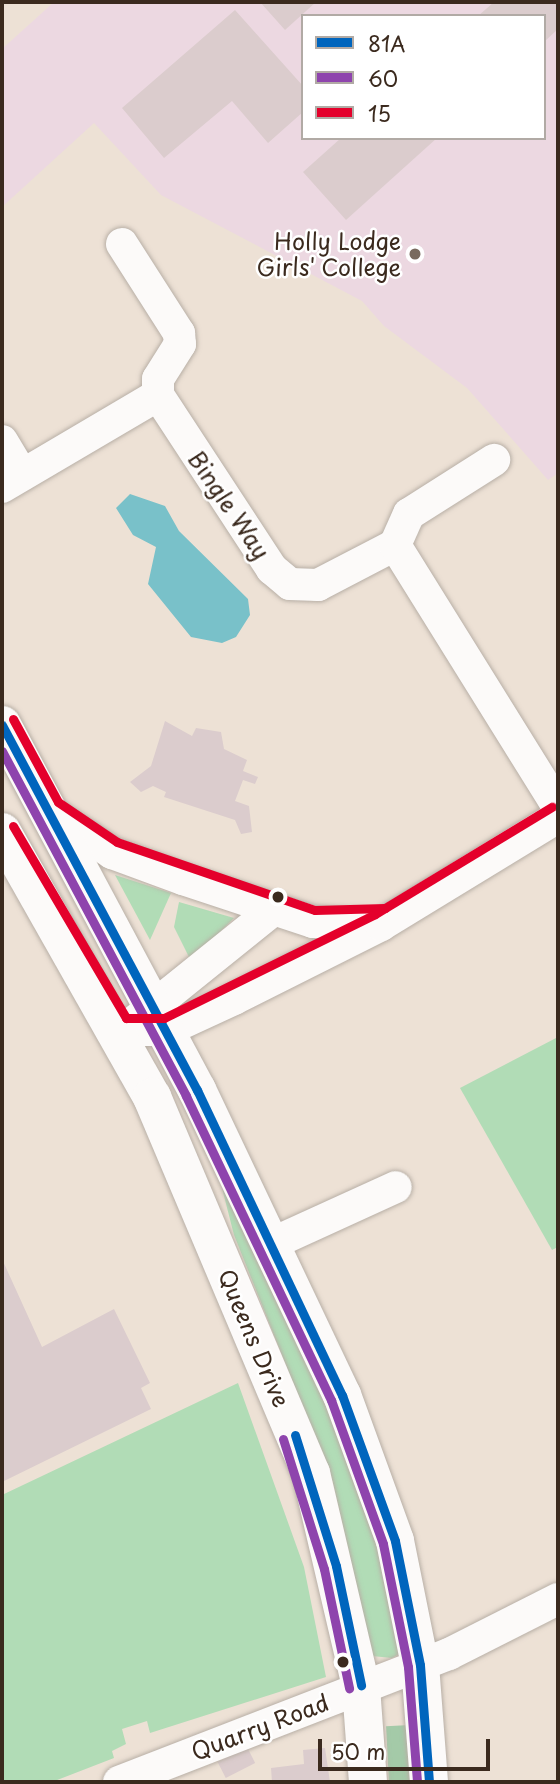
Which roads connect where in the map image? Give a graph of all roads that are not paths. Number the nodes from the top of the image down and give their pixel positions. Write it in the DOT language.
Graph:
graph roads {
  1 [pos="122,244"];
  2 [pos="158,396"];
  3 [pos="2,441"];
  4 [pos="494,460"];
  5 [pos="12,481"];
  6 [pos="395,545"];
  7 [pos="2,725"];
  8 [pos="558,807"];
  9 [pos="49,811"];
  10 [pos="558,817"];
  11 [pos="2,832"];
  12 [pos="273,910"];
  13 [pos="381,925"];
  14 [pos="132,965"];
  15 [pos="161,1020"];
  16 [pos="119,1030"];
  17 [pos="396,1187"];
  18 [pos="271,1244"];
  19 [pos="558,1598"];
  20 [pos="420,1665"];
  21 [pos="361,1687"];
  22 [pos="119,1782"];
  23 [pos="368,1782"];
  24 [pos="429,1782"];
  1 -- 2 [label="street"];
  2 -- 5 [label="street"];
  2 -- 6 [label="street, Bingle Way"];
  3 -- 5 [label="street"];
  4 -- 6 [label="street"];
  6 -- 8 [label="street"];
  7 -- 9 [label="highway"];
  9 -- 12 [label="street"];
  9 -- 14 [label="highway"];
  10 -- 13 [label="street"];
  11 -- 16 [label="highway, Queens Drive"];
  12 -- 13 [label="street"];
  12 -- 15 [label="street"];
  13 -- 15 [label="street"];
  14 -- 15 [label="highway"];
  14 -- 16 [label="highway"];
  15 -- 16 [label="street"];
  15 -- 18 [label="highway"];
  16 -- 21 [label="highway, Queens Drive"];
  17 -- 18 [label="street"];
  18 -- 20 [label="highway"];
  19 -- 20 [label="street, Quarry Road"];
  20 -- 21 [label="street, Quarry Road"];
  20 -- 24 [label="highway"];
  21 -- 22 [label="street, Quarry Road"];
  21 -- 23 [label="highway, Queens Drive"];
}
